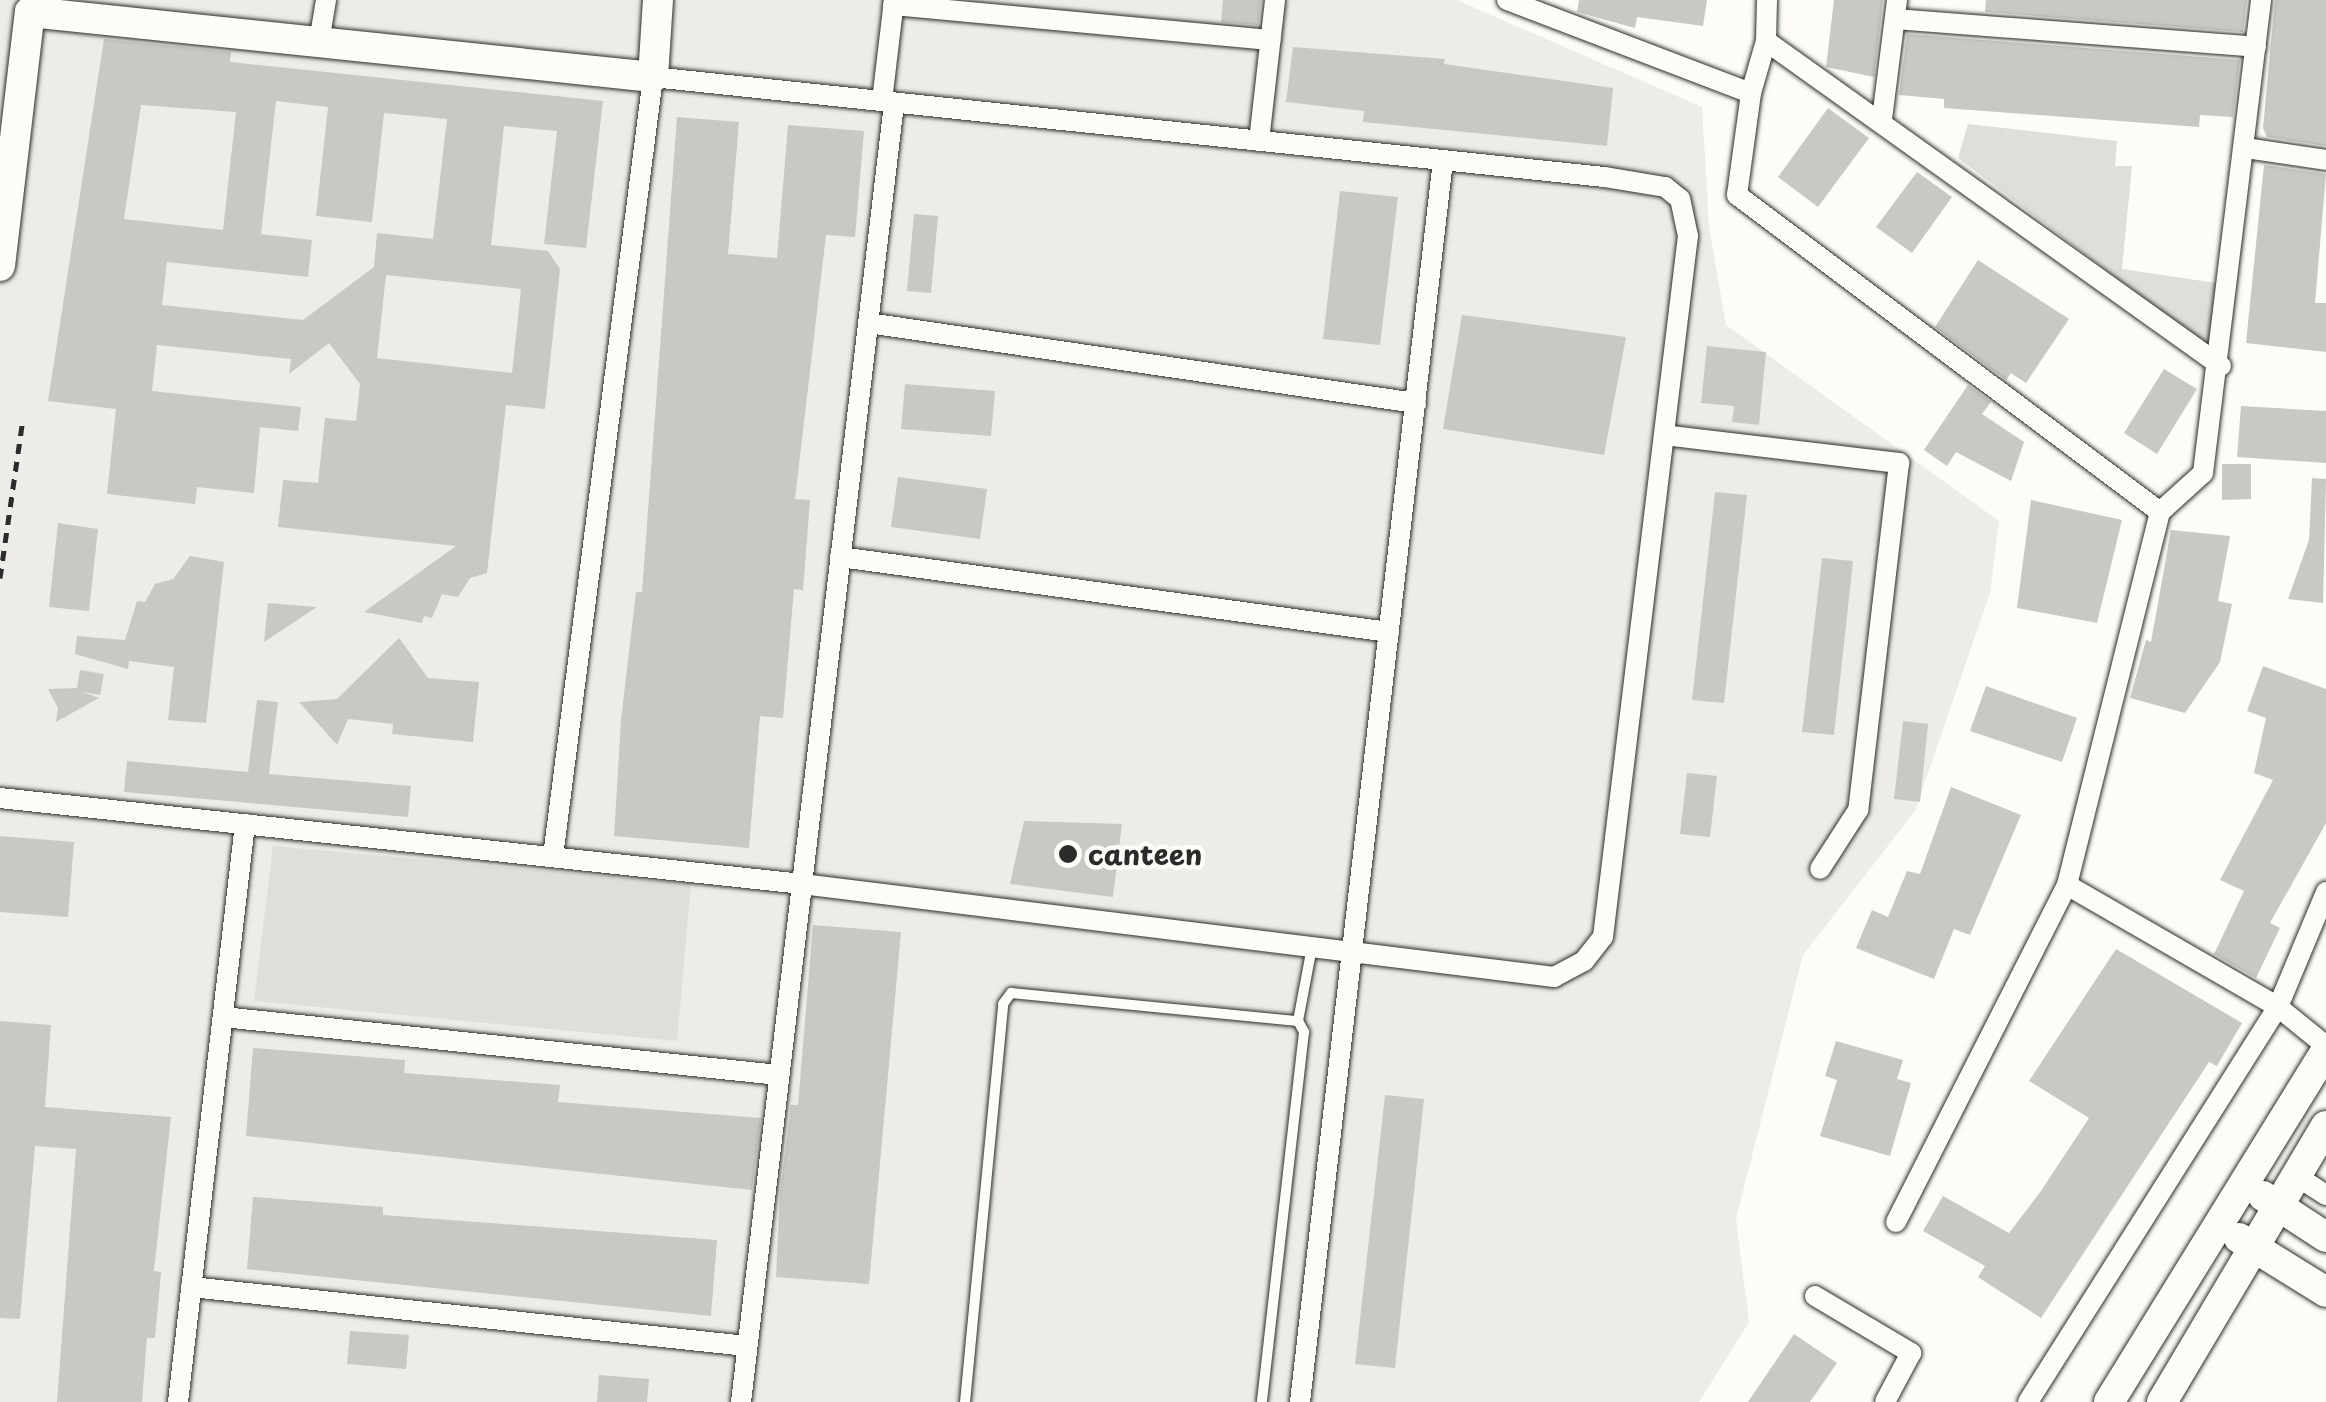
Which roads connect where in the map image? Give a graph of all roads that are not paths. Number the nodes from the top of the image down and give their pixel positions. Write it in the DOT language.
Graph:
graph roads {
  1 [pos="326,0"];
  2 [pos="658,0"];
  3 [pos="1275,0"];
  4 [pos="1507,0"];
  5 [pos="1767,0"];
  6 [pos="2262,0"];
  7 [pos="894,2"];
  8 [pos="31,6"];
  9 [pos="1896,10"];
  10 [pos="1270,40"];
  11 [pos="1766,41"];
  12 [pos="319,42"];
  13 [pos="2256,47"];
  14 [pos="652,78"];
  15 [pos="1751,93"];
  16 [pos="888,102"];
  17 [pos="1882,119"];
  18 [pos="1258,141"];
  19 [pos="2246,148"];
  20 [pos="1443,160"];
  21 [pos="2326,160"];
  22 [pos="0,266"];
  23 [pos="868,323"];
  24 [pos="2220,366"];
  25 [pos="1416,403"];
  26 [pos="1664,435"];
  27 [pos="2160,512"];
  28 [pos="840,557"];
  29 [pos="1389,632"];
  30 [pos="0,798"];
  31 [pos="245,824"];
  32 [pos="553,858"];
  33 [pos="1820,869"];
  34 [pos="802,884"];
  35 [pos="2067,885"];
  36 [pos="2326,892"];
  37 [pos="1312,947"];
  38 [pos="1353,952"];
  39 [pos="2278,1007"];
  40 [pos="222,1018"];
  41 [pos="1298,1021"];
  42 [pos="2326,1048"];
  43 [pos="779,1075"];
  44 [pos="2326,1126"];
  45 [pos="2298,1177"];
  46 [pos="2243,1185"];
  47 [pos="2326,1195"];
  48 [pos="2279,1204"];
  49 [pos="1896,1222"];
  50 [pos="2218,1228"];
  51 [pos="2326,1237"];
  52 [pos="2254,1245"];
  53 [pos="191,1287"];
  54 [pos="2326,1292"];
  55 [pos="1815,1296"];
  56 [pos="747,1346"];
  57 [pos="178,1402"];
  58 [pos="740,1402"];
  59 [pos="965,1402"];
  60 [pos="1262,1402"];
  61 [pos="1300,1402"];
  62 [pos="1884,1402"];
  63 [pos="2028,1402"];
  64 [pos="2109,1402"];
  65 [pos="2162,1402"];
  1 -- 12 [label="street"];
  2 -- 14 [label="street"];
  3 -- 10 [label="street"];
  4 -- 15 [label="street"];
  5 -- 11 [label="street"];
  6 -- 13 [label="street"];
  7 -- 10 [label="street"];
  7 -- 16 [label="street"];
  8 -- 12 [label="street"];
  8 -- 22 [label="street"];
  9 -- 13 [label="street"];
  9 -- 17 [label="street"];
  10 -- 18 [label="street"];
  11 -- 15 [label="street"];
  11 -- 17 [label="street"];
  12 -- 14 [label="street"];
  13 -- 19 [label="street"];
  14 -- 16 [label="street"];
  14 -- 32 [label="street"];
  15 -- 27 [label="street"];
  16 -- 18 [label="street"];
  16 -- 23 [label="street"];
  17 -- 24 [label="street"];
  18 -- 20 [label="street"];
  19 -- 21 [label="street"];
  19 -- 24 [label="street"];
  20 -- 25 [label="street"];
  20 -- 26 [label="street"];
  23 -- 25 [label="street"];
  23 -- 28 [label="street"];
  24 -- 27 [label="street"];
  25 -- 29 [label="street"];
  26 -- 33 [label="street"];
  26 -- 38 [label="street"];
  27 -- 35 [label="street"];
  28 -- 29 [label="street"];
  28 -- 34 [label="street"];
  29 -- 38 [label="street"];
  30 -- 31 [label="street"];
  31 -- 32 [label="street"];
  31 -- 40 [label="street"];
  32 -- 34 [label="street"];
  34 -- 37 [label="street"];
  34 -- 43 [label="street"];
  35 -- 39 [label="street"];
  35 -- 49 [label="street"];
  36 -- 39 [label="street"];
  37 -- 38 [label="street"];
  37 -- 41 [label="lane"];
  38 -- 61 [label="street"];
  39 -- 42 [label="street"];
  39 -- 63 [label="street"];
  40 -- 43 [label="street"];
  40 -- 53 [label="street"];
  41 -- 59 [label="lane"];
  41 -- 60 [label="lane"];
  42 -- 46 [label="street"];
  43 -- 56 [label="street"];
  44 -- 45 [label="street"];
  45 -- 47 [label="street"];
  45 -- 48 [label="street"];
  46 -- 48 [label="street"];
  46 -- 50 [label="street"];
  48 -- 51 [label="street"];
  48 -- 52 [label="street"];
  50 -- 52 [label="street"];
  50 -- 64 [label="street"];
  52 -- 54 [label="street"];
  52 -- 65 [label="street"];
  53 -- 56 [label="street"];
  53 -- 57 [label="street"];
  55 -- 62 [label="street"];
  56 -- 58 [label="street"];
}
